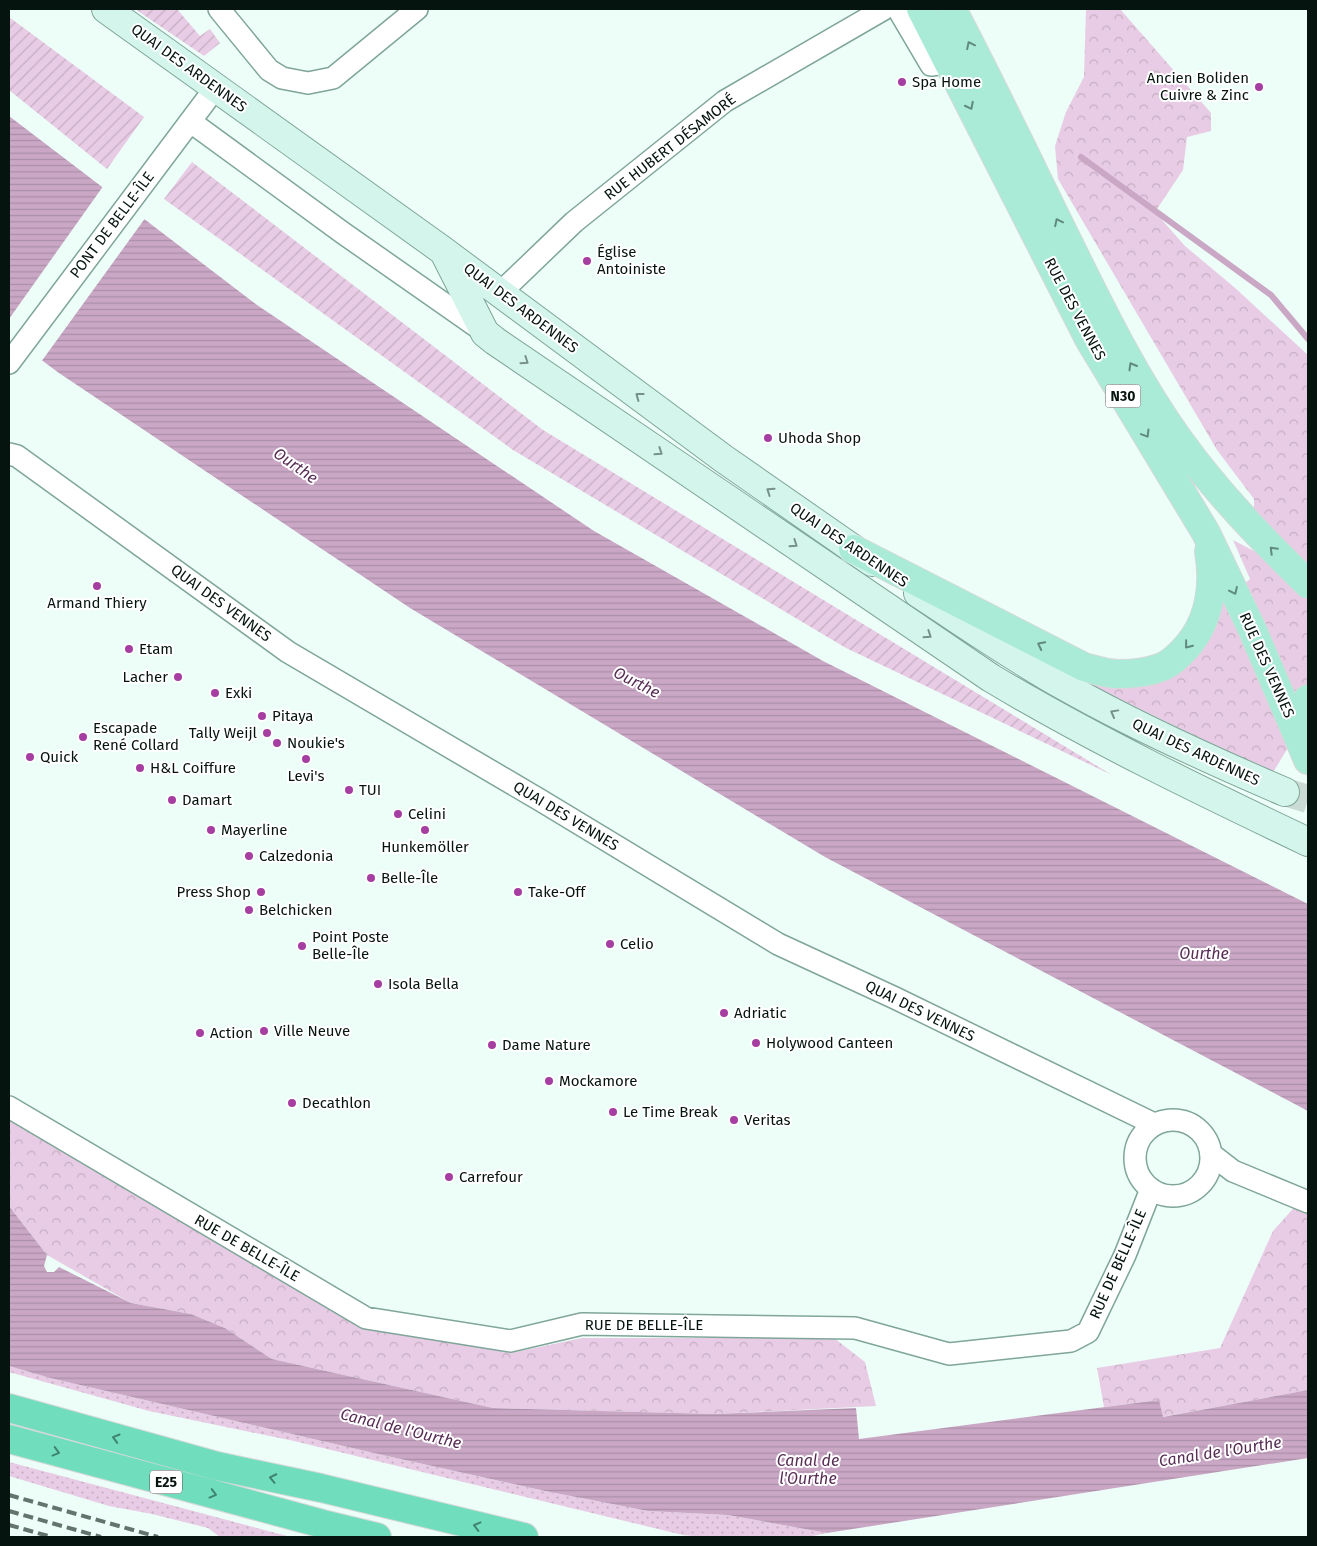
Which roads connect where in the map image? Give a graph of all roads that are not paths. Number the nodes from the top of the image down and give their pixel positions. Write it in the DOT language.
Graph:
graph roads {
  1 [pos="106,9"];
  2 [pos="219,9"];
  3 [pos="417,9"];
  4 [pos="884,9"];
  5 [pos="898,9"];
  6 [pos="921,9"];
  7 [pos="952,9"];
  8 [pos="947,63"];
  9 [pos="216,87"];
  10 [pos="191,122"];
  11 [pos="442,250"];
  12 [pos="500,292"];
  13 [pos="485,333"];
  14 [pos="9,363"];
  15 [pos="9,454"];
  16 [pos="1206,532"];
  17 [pos="853,549"];
  18 [pos="1308,584"];
  19 [pos="1308,699"];
  20 [pos="1296,730"];
  21 [pos="1308,760"];
  22 [pos="1285,792"];
  23 [pos="1308,842"];
  24 [pos="9,1107"];
  25 [pos="1154,1124"];
  26 [pos="1212,1154"];
  27 [pos="1151,1189"];
  28 [pos="1308,1202"];
  29 [pos="9,1408"];
  30 [pos="9,1439"];
  31 [pos="377,1537"];
  32 [pos="524,1537"];
  1 -- 9 [label="main road, QUAI DES ARDENNES"];
  2 -- 3 [label="street"];
  4 -- 12 [label="street, RUE HUBERT DÉSAMORÉ"];
  5 -- 8 [label="street"];
  6 -- 8 [label="main road, N30"];
  18 -- 7 [label="main road, RUE DES VENNES / N30, one-way"];
  8 -- 16 [label="main road, RUE DES VENNES / N30, one-way"];
  9 -- 10 [label="street, PONT DE BELLE-ÎLE"];
  9 -- 11 [label="main road, QUAI DES ARDENNES"];
  10 -- 13 [label="street, QUAI DES ARDENNES"];
  10 -- 14 [label="street, PONT DE BELLE-ÎLE"];
  11 -- 12 [label="main road, QUAI DES ARDENNES"];
  11 -- 13 [label="main road, QUAI DES ARDENNES"];
  17 -- 12 [label="main road, QUAI DES ARDENNES, one-way"];
  13 -- 23 [label="main road, QUAI DES ARDENNES, one-way"];
  15 -- 25 [label="street, QUAI DES VENNES"];
  16 -- 17 [label="main road, one-way"];
  16 -- 20 [label="main road, RUE DES VENNES / N30, one-way"];
  22 -- 17 [label="main road, QUAI DES ARDENNES, one-way"];
  19 -- 20 [label="main road"];
  20 -- 21 [label="main road, RUE DES VENNES / N30"];
  24 -- 27 [label="street, RUE DE BELLE-ÎLE"];
  25 -- 26 [label="street"];
  25 -- 27 [label="street"];
  26 -- 27 [label="street"];
  26 -- 28 [label="street"];
  32 -- 29 [label="highway, E25, one-way"];
  30 -- 31 [label="highway, E25, one-way"];
}
